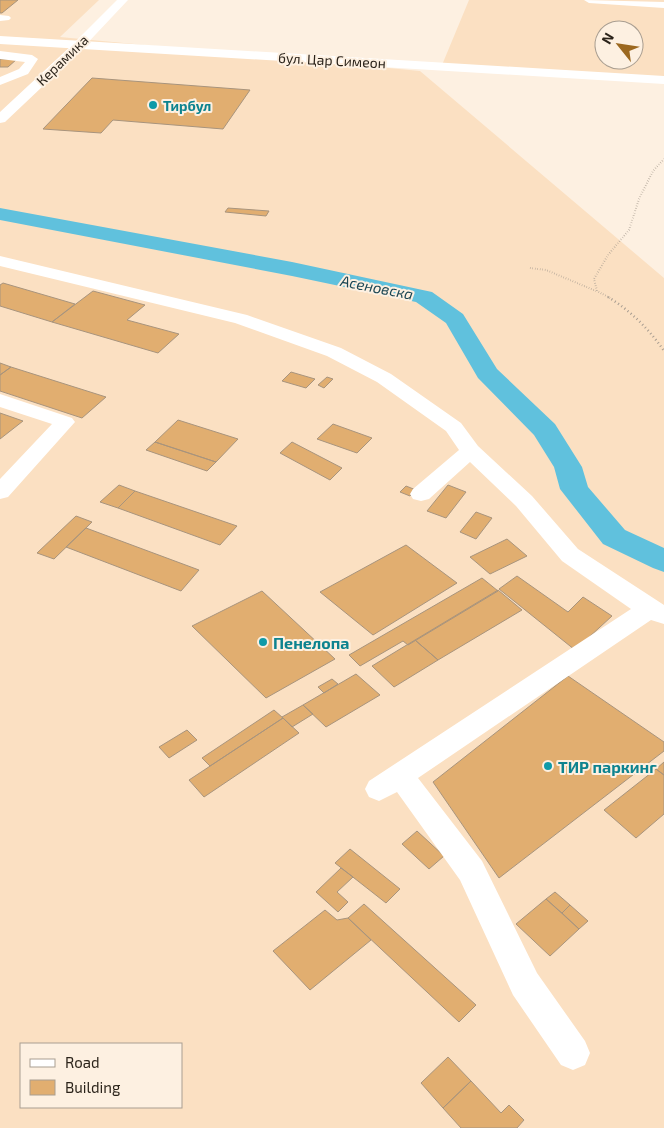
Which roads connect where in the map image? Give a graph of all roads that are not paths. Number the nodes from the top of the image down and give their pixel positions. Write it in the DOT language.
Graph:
graph roads {
  1 [pos="123,0"];
  2 [pos="589,0"];
  3 [pos="664,5"];
  4 [pos="0,40"];
  5 [pos="79,45"];
  6 [pos="0,55"];
  7 [pos="664,80"];
  8 [pos="0,81"];
  9 [pos="30,91"];
  10 [pos="8,94"];
  11 [pos="2,116"];
  12 [pos="0,261"];
  13 [pos="0,400"];
  14 [pos="470,451"];
  15 [pos="0,492"];
  16 [pos="422,494"];
  17 [pos="656,612"];
  18 [pos="573,1053"];
  1 -- 5 [label="street, Керамика"];
  2 -- 3 [label="street"];
  4 -- 5 [label="main road, бул. Цар Симеон"];
  5 -- 7 [label="main road, бул. Цар Симеон"];
  5 -- 9 [label="street, Керамика"];
  6 -- 8 [label="street"];
  9 -- 10 [label="street"];
  9 -- 11 [label="street, Керамика"];
  12 -- 14 [label="street"];
  13 -- 15 [label="street"];
  14 -- 16 [label="street"];
  14 -- 17 [label="street"];
  17 -- 18 [label="street"];
}
